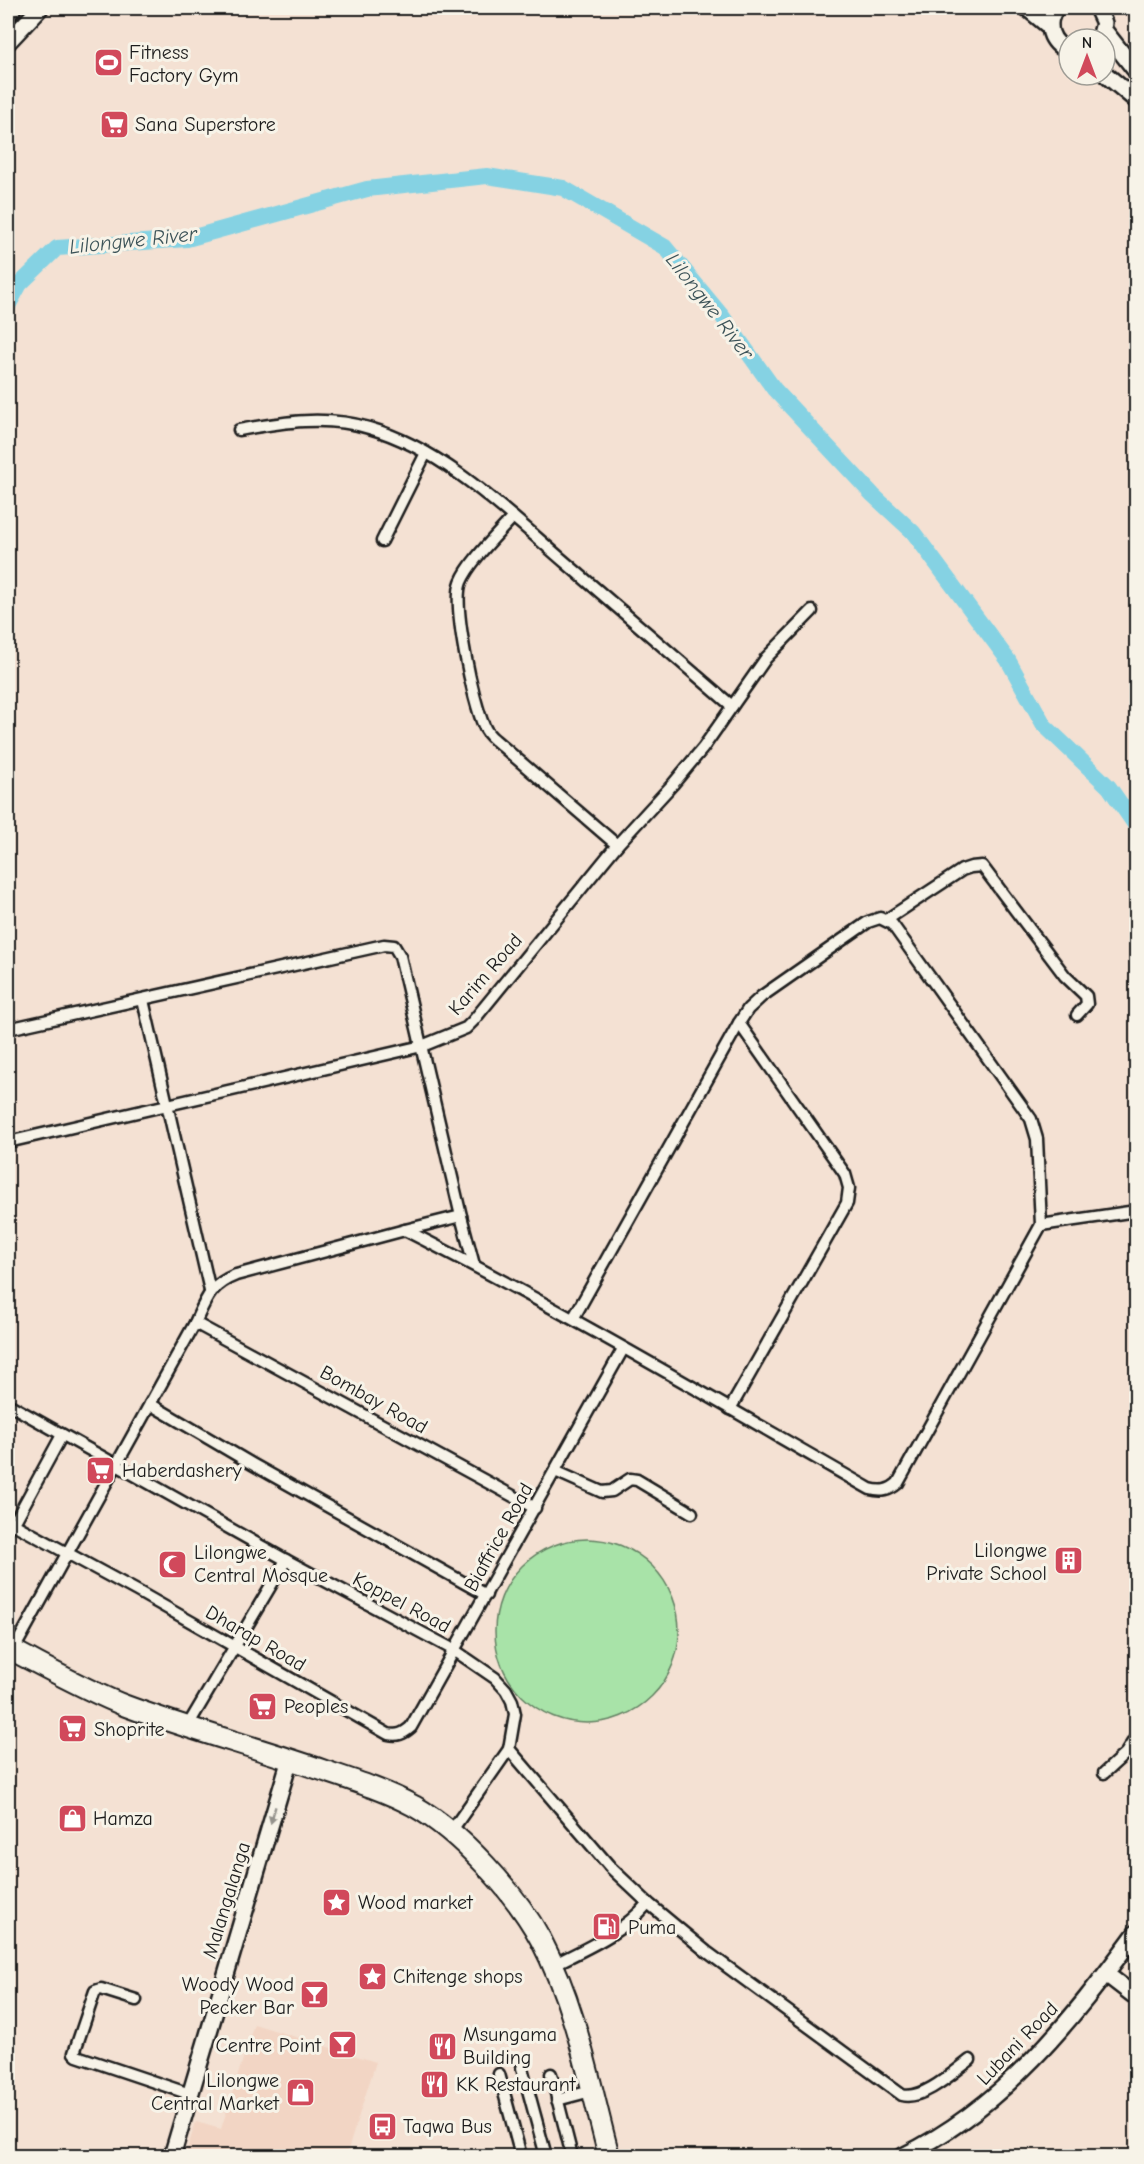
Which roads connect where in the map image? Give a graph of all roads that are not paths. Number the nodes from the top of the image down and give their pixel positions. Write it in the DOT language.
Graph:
graph roads {
  1 [pos="13,8"];
  2 [pos="40,8"];
  3 [pos="1027,8"];
  4 [pos="1056,8"];
  5 [pos="1097,8"];
  6 [pos="1108,8"];
  7 [pos="8,14"];
  8 [pos="1050,27"];
  9 [pos="1101,27"];
  10 [pos="1103,27"];
  11 [pos="8,42"];
  12 [pos="1057,43"];
  13 [pos="1117,48"];
  14 [pos="1137,71"];
  15 [pos="1117,84"];
  16 [pos="1137,100"];
  17 [pos="239,430"];
  18 [pos="426,453"];
  19 [pos="513,517"];
  20 [pos="382,542"];
  21 [pos="812,611"];
  22 [pos="732,706"];
  23 [pos="617,845"];
  24 [pos="886,920"];
  25 [pos="143,1000"];
  26 [pos="1077,1014"];
  27 [pos="739,1023"];
  28 [pos="8,1029"];
  29 [pos="422,1046"];
  30 [pos="167,1105"];
  31 [pos="8,1142"];
  32 [pos="1137,1211"];
  33 [pos="461,1216"];
  34 [pos="1041,1224"];
  35 [pos="405,1230"];
  36 [pos="474,1264"];
  37 [pos="210,1291"];
  38 [pos="573,1319"];
  39 [pos="195,1323"];
  40 [pos="623,1348"];
  41 [pos="8,1404"];
  42 [pos="150,1404"];
  43 [pos="730,1409"];
  44 [pos="62,1435"];
  45 [pos="116,1465"];
  46 [pos="555,1471"];
  47 [pos="535,1508"];
  48 [pos="692,1513"];
  49 [pos="10,1523"];
  50 [pos="65,1554"];
  51 [pos="286,1560"];
  52 [pos="486,1595"];
  53 [pos="236,1647"];
  54 [pos="10,1650"];
  55 [pos="454,1650"];
  56 [pos="187,1726"];
  57 [pos="397,1735"];
  58 [pos="1137,1737"];
  59 [pos="509,1749"];
  60 [pos="290,1759"];
  61 [pos="1104,1773"];
  62 [pos="450,1833"];
  63 [pos="648,1903"];
  64 [pos="1137,1933"];
  65 [pos="553,1965"];
  66 [pos="1106,1974"];
  67 [pos="1137,1997"];
  68 [pos="136,2000"];
  69 [pos="970,2060"];
  70 [pos="522,2068"];
  71 [pos="499,2074"];
  72 [pos="550,2074"];
  73 [pos="591,2091"];
  74 [pos="190,2094"];
  75 [pos="557,2100"];
  76 [pos="172,2157"];
  77 [pos="521,2157"];
  78 [pos="546,2157"];
  79 [pos="572,2157"];
  80 [pos="609,2157"];
  81 [pos="903,2157"];
  1 -- 7 [label="street"];
  2 -- 11 [label="street"];
  3 -- 8 [label="street"];
  4 -- 8 [label="street"];
  5 -- 9 [label="street"];
  6 -- 10 [label="street"];
  8 -- 12 [label="street"];
  13 -- 14 [label="street"];
  15 -- 16 [label="street"];
  17 -- 18 [label="street"];
  18 -- 19 [label="street"];
  18 -- 20 [label="street"];
  19 -- 22 [label="street"];
  19 -- 23 [label="street"];
  21 -- 22 [label="street, Karim Road"];
  22 -- 23 [label="street, Karim Road"];
  23 -- 29 [label="street, Karim Road"];
  24 -- 26 [label="street"];
  24 -- 27 [label="street"];
  24 -- 34 [label="street"];
  25 -- 28 [label="street"];
  25 -- 29 [label="street"];
  25 -- 30 [label="street"];
  27 -- 38 [label="street"];
  27 -- 43 [label="street"];
  29 -- 30 [label="street, Karim Road"];
  29 -- 33 [label="street"];
  30 -- 31 [label="street, Karim Road"];
  30 -- 37 [label="street"];
  32 -- 34 [label="street"];
  33 -- 35 [label="street"];
  33 -- 36 [label="street"];
  34 -- 43 [label="street"];
  35 -- 36 [label="street"];
  35 -- 37 [label="street"];
  36 -- 38 [label="street"];
  37 -- 39 [label="street"];
  38 -- 40 [label="street"];
  39 -- 42 [label="street"];
  39 -- 47 [label="street, Bombay Road"];
  40 -- 43 [label="street"];
  40 -- 46 [label="street, Biaffrice Road"];
  41 -- 44 [label="street, Koppel Road"];
  42 -- 45 [label="street"];
  42 -- 52 [label="street"];
  44 -- 45 [label="street, Koppel Road"];
  44 -- 49 [label="street"];
  45 -- 50 [label="street"];
  45 -- 51 [label="street, Koppel Road"];
  46 -- 47 [label="street, Biaffrice Road"];
  46 -- 48 [label="street"];
  47 -- 52 [label="street, Biaffrice Road"];
  49 -- 50 [label="street, Dharap Road"];
  50 -- 53 [label="street, Dharap Road"];
  50 -- 54 [label="street"];
  51 -- 53 [label="street"];
  51 -- 55 [label="street, Koppel Road"];
  52 -- 55 [label="street, Biaffrice Road"];
  53 -- 56 [label="street"];
  53 -- 57 [label="street, Dharap Road"];
  54 -- 56 [label="highway"];
  55 -- 57 [label="street, Biaffrice Road"];
  55 -- 59 [label="street, Koppel Road"];
  56 -- 60 [label="highway"];
  58 -- 61 [label="street"];
  59 -- 62 [label="street, Koppel Road"];
  59 -- 63 [label="street"];
  60 -- 62 [label="highway"];
  60 -- 74 [label="street, Malangalanga, one-way"];
  62 -- 65 [label="highway"];
  63 -- 65 [label="street"];
  63 -- 69 [label="street"];
  64 -- 66 [label="street, Lubani Road"];
  65 -- 73 [label="highway"];
  66 -- 67 [label="street"];
  66 -- 81 [label="street, Lubani Road"];
  68 -- 74 [label="street"];
  70 -- 78 [label="street"];
  71 -- 77 [label="street"];
  72 -- 75 [label="street"];
  73 -- 75 [label="street"];
  73 -- 80 [label="highway"];
  74 -- 76 [label="street, Malangalanga"];
  75 -- 79 [label="street"];
}
